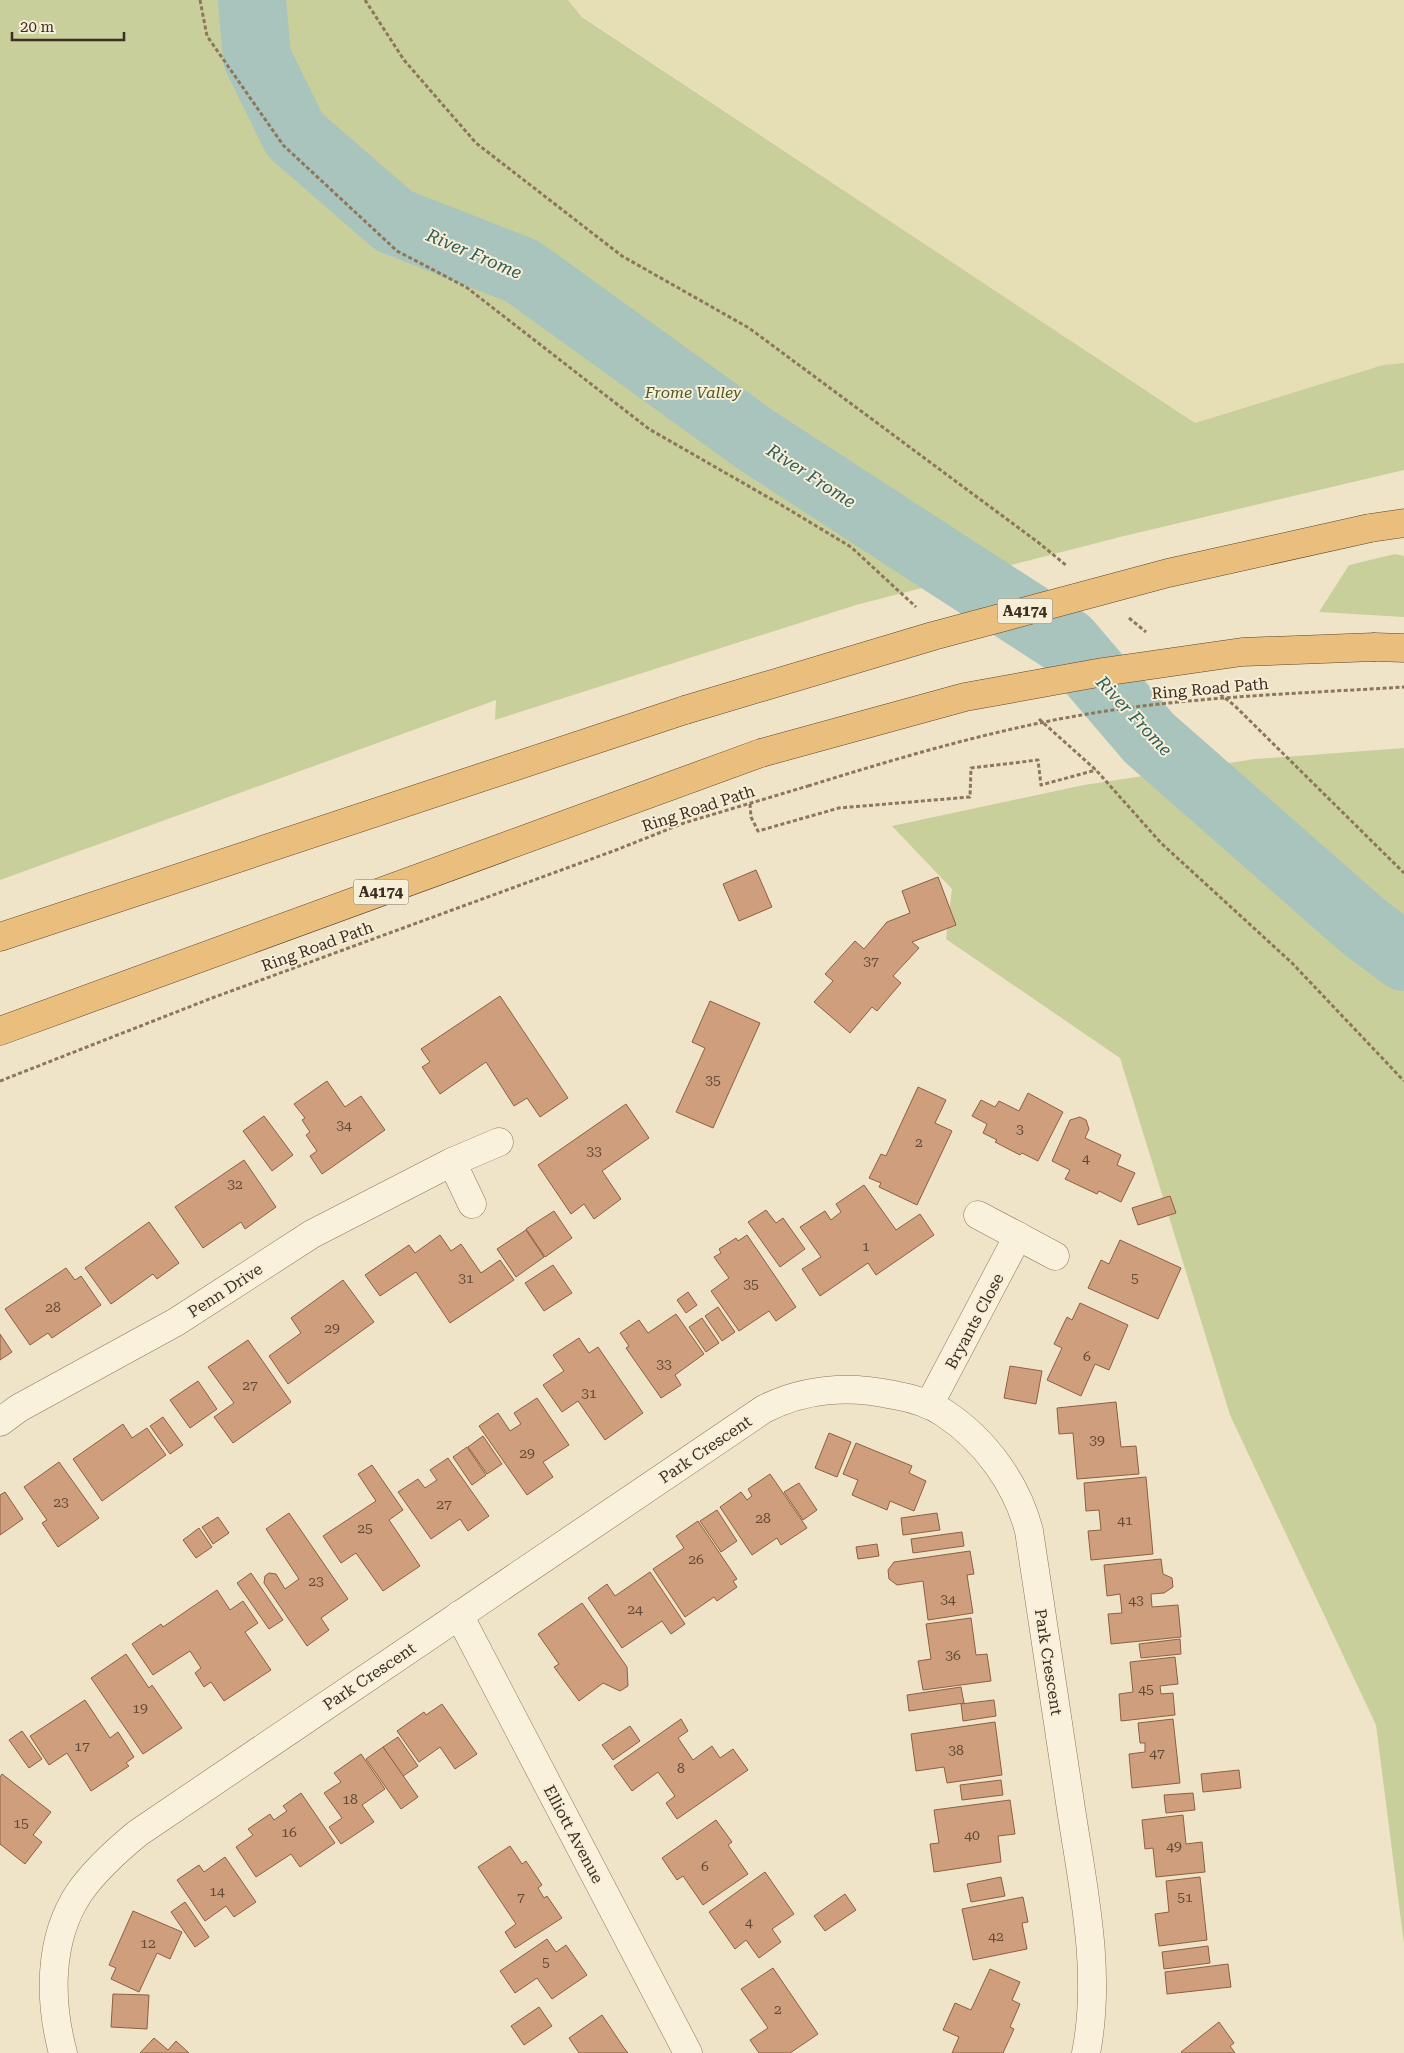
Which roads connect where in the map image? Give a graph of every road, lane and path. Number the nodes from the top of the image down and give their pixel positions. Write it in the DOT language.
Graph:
graph roads {
  1 [pos="200,0"];
  2 [pos="365,0"];
  3 [pos="1404,523"];
  4 [pos="1069,568"];
  5 [pos="1122,612"];
  6 [pos="923,613"];
  7 [pos="1152,637"];
  8 [pos="1404,648"];
  9 [pos="1212,687"];
  10 [pos="1404,687"];
  11 [pos="1038,718"];
  12 [pos="1096,770"];
  13 [pos="750,804"];
  14 [pos="1404,873"];
  15 [pos="0,938"];
  16 [pos="0,1031"];
  17 [pos="0,1081"];
  18 [pos="1404,1081"];
  19 [pos="499,1142"];
  20 [pos="452,1162"];
  21 [pos="472,1204"];
  22 [pos="978,1215"];
  23 [pos="1018,1236"];
  24 [pos="1055,1256"];
  25 [pos="930,1405"];
  26 [pos="0,1422"];
  27 [pos="459,1615"];
  28 [pos="63,2053"];
  29 [pos="688,2053"];
  30 [pos="1086,2053"];
  1 -- 6 [label="path"];
  2 -- 4 [label="path"];
  3 -- 15 [label="highway, A4174, bridge"];
  5 -- 7 [label="path"];
  8 -- 16 [label="highway, A4174, bridge"];
  9 -- 14 [label="path"];
  10 -- 13 [label="path, Ring Road Path, bridge"];
  11 -- 12 [label="path"];
  12 -- 13 [label="path"];
  12 -- 18 [label="path"];
  13 -- 17 [label="path, Ring Road Path"];
  19 -- 20 [label="street, Penn Drive"];
  20 -- 21 [label="street"];
  20 -- 26 [label="street, Penn Drive"];
  22 -- 23 [label="street"];
  23 -- 24 [label="street"];
  23 -- 25 [label="street, Bryants Close"];
  25 -- 27 [label="street, Park Crescent"];
  25 -- 30 [label="street, Park Crescent"];
  27 -- 28 [label="street, Park Crescent"];
  27 -- 29 [label="street, Elliott Avenue"];
}
